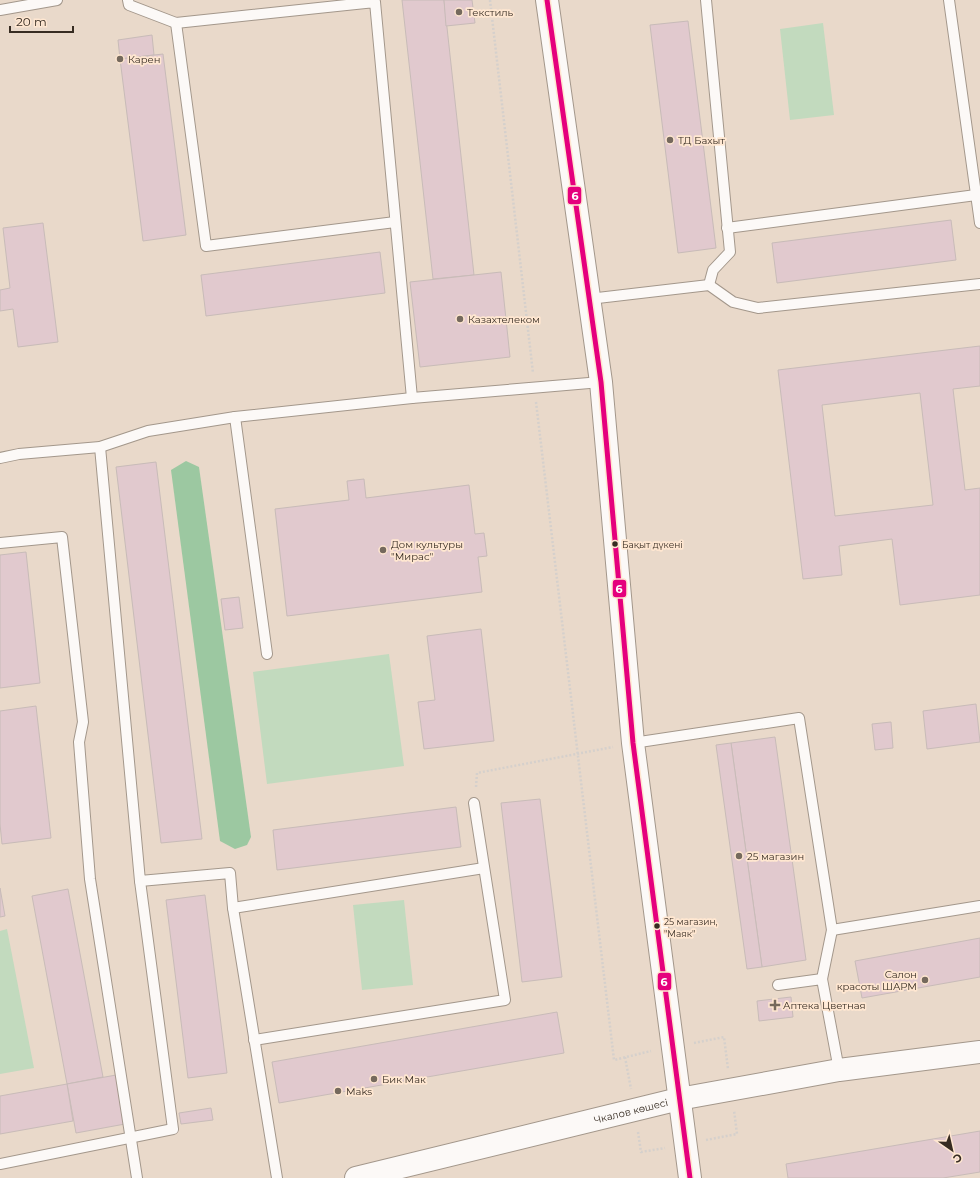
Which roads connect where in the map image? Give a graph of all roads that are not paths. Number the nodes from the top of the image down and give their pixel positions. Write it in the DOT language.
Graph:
graph roads {
  1 [pos="57,0"];
  2 [pos="128,0"];
  3 [pos="547,0"];
  4 [pos="706,0"];
  5 [pos="949,0"];
  6 [pos="0,10"];
  7 [pos="176,23"];
  8 [pos="976,195"];
  9 [pos="395,222"];
  10 [pos="980,223"];
  11 [pos="727,228"];
  12 [pos="980,284"];
  13 [pos="709,285"];
  14 [pos="589,299"];
  15 [pos="601,382"];
  16 [pos="412,398"];
  17 [pos="235,417"];
  18 [pos="100,447"];
  19 [pos="0,458"];
  20 [pos="0,543"];
  21 [pos="267,654"];
  22 [pos="633,743"];
  23 [pos="474,803"];
  24 [pos="484,868"];
  25 [pos="140,881"];
  26 [pos="980,906"];
  27 [pos="233,908"];
  28 [pos="832,930"];
  29 [pos="822,979"];
  30 [pos="778,985"];
  31 [pos="254,1040"];
  32 [pos="980,1052"];
  33 [pos="840,1070"];
  34 [pos="680,1099"];
  35 [pos="131,1138"];
  36 [pos="0,1164"];
  37 [pos="366,1177"];
  38 [pos="137,1178"];
  39 [pos="277,1178"];
  40 [pos="690,1178"];
  1 -- 6 [label="lane"];
  2 -- 7 [label="lane"];
  3 -- 14 [label="street"];
  4 -- 11 [label="lane"];
  5 -- 8 [label="lane"];
  7 -- 9 [label="lane"];
  7 -- 9 [label="lane"];
  8 -- 10 [label="lane"];
  8 -- 11 [label="lane"];
  9 -- 16 [label="lane"];
  11 -- 13 [label="lane"];
  12 -- 13 [label="lane"];
  13 -- 14 [label="lane"];
  14 -- 15 [label="street"];
  15 -- 16 [label="lane"];
  15 -- 22 [label="street"];
  16 -- 17 [label="lane"];
  17 -- 18 [label="lane"];
  17 -- 21 [label="lane"];
  18 -- 19 [label="lane"];
  18 -- 25 [label="lane"];
  20 -- 35 [label="lane"];
  22 -- 28 [label="lane"];
  22 -- 34 [label="street"];
  23 -- 24 [label="lane"];
  24 -- 27 [label="lane"];
  24 -- 31 [label="lane"];
  25 -- 27 [label="lane"];
  25 -- 35 [label="lane"];
  26 -- 28 [label="lane"];
  27 -- 31 [label="lane"];
  28 -- 29 [label="lane"];
  29 -- 30 [label="lane"];
  29 -- 33 [label="lane"];
  31 -- 39 [label="lane"];
  32 -- 33 [label="street, Чкалов көшесі"];
  33 -- 34 [label="street, Чкалов көшесі"];
  34 -- 37 [label="street, Чкалов көшесі"];
  34 -- 40 [label="street"];
  35 -- 36 [label="lane"];
  35 -- 38 [label="lane"];
}
